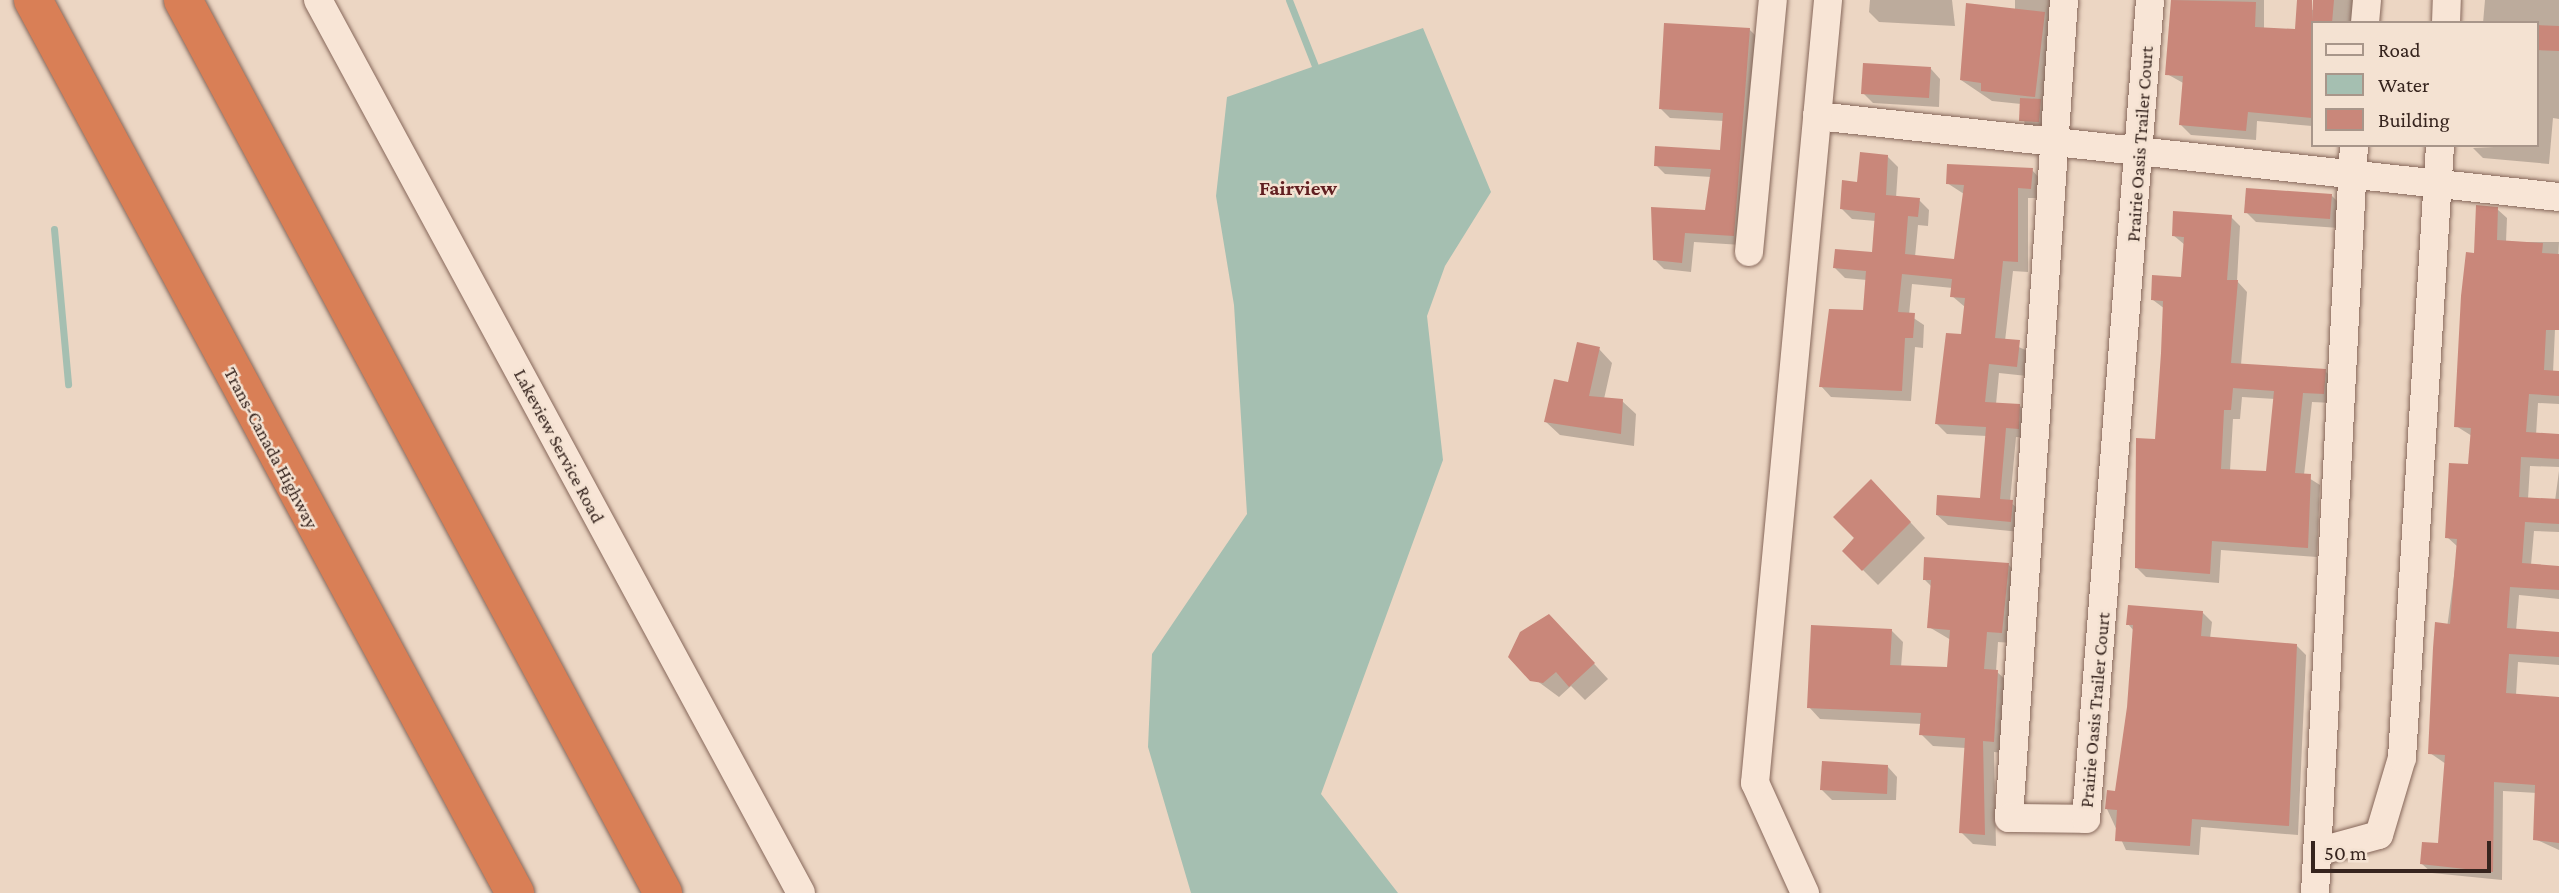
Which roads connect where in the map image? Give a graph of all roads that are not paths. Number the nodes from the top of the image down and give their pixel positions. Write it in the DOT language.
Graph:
graph roads {
  1 [pos="33,0"];
  2 [pos="183,0"];
  3 [pos="318,0"];
  4 [pos="1773,0"];
  5 [pos="1828,0"];
  6 [pos="2064,0"];
  7 [pos="2150,0"];
  8 [pos="2367,0"];
  9 [pos="2447,0"];
  10 [pos="2365,21"];
  11 [pos="2446,21"];
  12 [pos="1817,116"];
  13 [pos="2053,143"];
  14 [pos="2354,147"];
  15 [pos="2440,147"];
  16 [pos="2141,150"];
  17 [pos="2351,173"];
  18 [pos="2438,186"];
  19 [pos="2559,197"];
  20 [pos="1749,252"];
  21 [pos="2317,852"];
  22 [pos="515,893"];
  23 [pos="663,893"];
  24 [pos="801,893"];
  25 [pos="1805,893"];
  26 [pos="2315,893"];
  1 -- 22 [label="highway, Trans-Canada Highway"];
  2 -- 23 [label="highway"];
  3 -- 24 [label="street, Lakeview Service Road"];
  4 -- 20 [label="street"];
  5 -- 12 [label="street"];
  6 -- 13 [label="street, Prairie Oasis Trailer Court"];
  7 -- 16 [label="street, Prairie Oasis Trailer Court"];
  8 -- 10 [label="street"];
  9 -- 11 [label="street"];
  12 -- 13 [label="street"];
  12 -- 25 [label="street"];
  13 -- 16 [label="street"];
  13 -- 16 [label="street, Prairie Oasis Trailer Court"];
  14 -- 17 [label="street"];
  15 -- 18 [label="street"];
  16 -- 17 [label="street"];
  17 -- 18 [label="street"];
  17 -- 21 [label="street"];
  18 -- 19 [label="street"];
  18 -- 21 [label="street"];
  21 -- 26 [label="street"];
}
